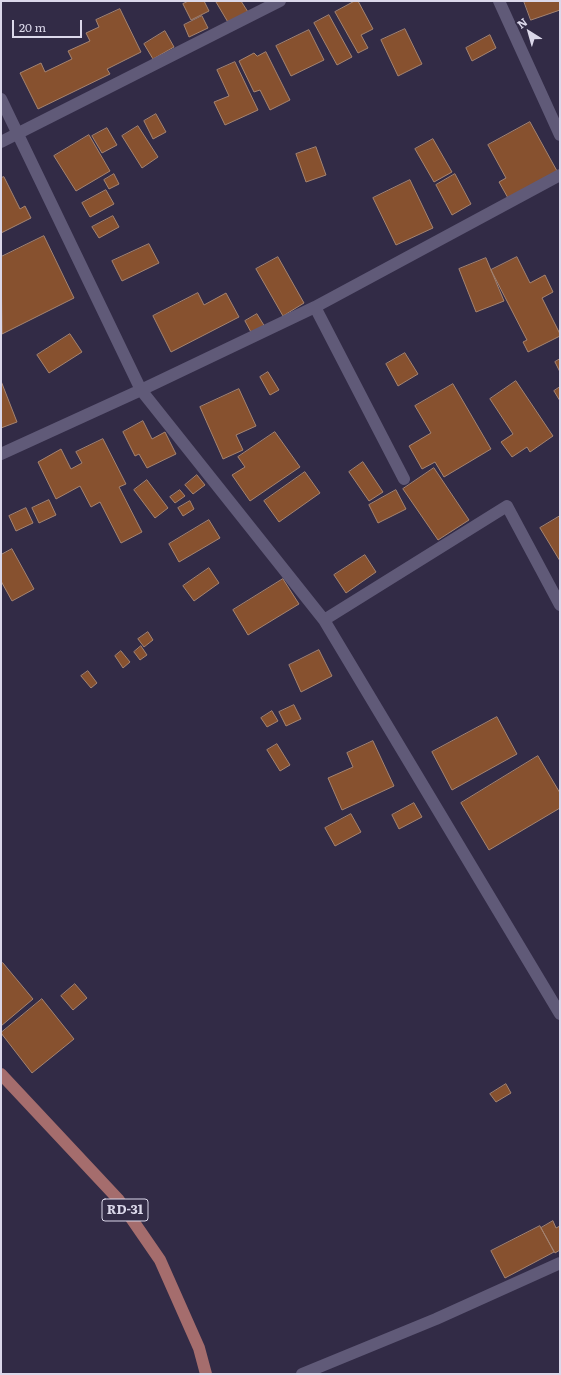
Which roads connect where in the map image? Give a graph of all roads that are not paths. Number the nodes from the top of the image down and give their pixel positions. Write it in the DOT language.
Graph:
graph roads {
  1 [pos="280,1"];
  2 [pos="500,1"];
  3 [pos="1,99"];
  4 [pos="16,134"];
  5 [pos="560,134"];
  6 [pos="1,142"];
  7 [pos="560,175"];
  8 [pos="315,307"];
  9 [pos="141,390"];
  10 [pos="1,454"];
  11 [pos="404,479"];
  12 [pos="560,605"];
  13 [pos="324,620"];
  14 [pos="560,1014"];
  15 [pos="1,1074"];
  16 [pos="560,1263"];
  17 [pos="206,1374"];
  18 [pos="302,1374"];
  1 -- 4 [label="street"];
  2 -- 5 [label="street"];
  3 -- 4 [label="street"];
  4 -- 6 [label="street"];
  4 -- 9 [label="street"];
  7 -- 8 [label="street"];
  8 -- 9 [label="street"];
  8 -- 11 [label="street"];
  9 -- 10 [label="street"];
  9 -- 13 [label="street"];
  12 -- 13 [label="street"];
  13 -- 14 [label="street"];
  15 -- 17 [label="main road, RD-31"];
  16 -- 18 [label="street"];
}
